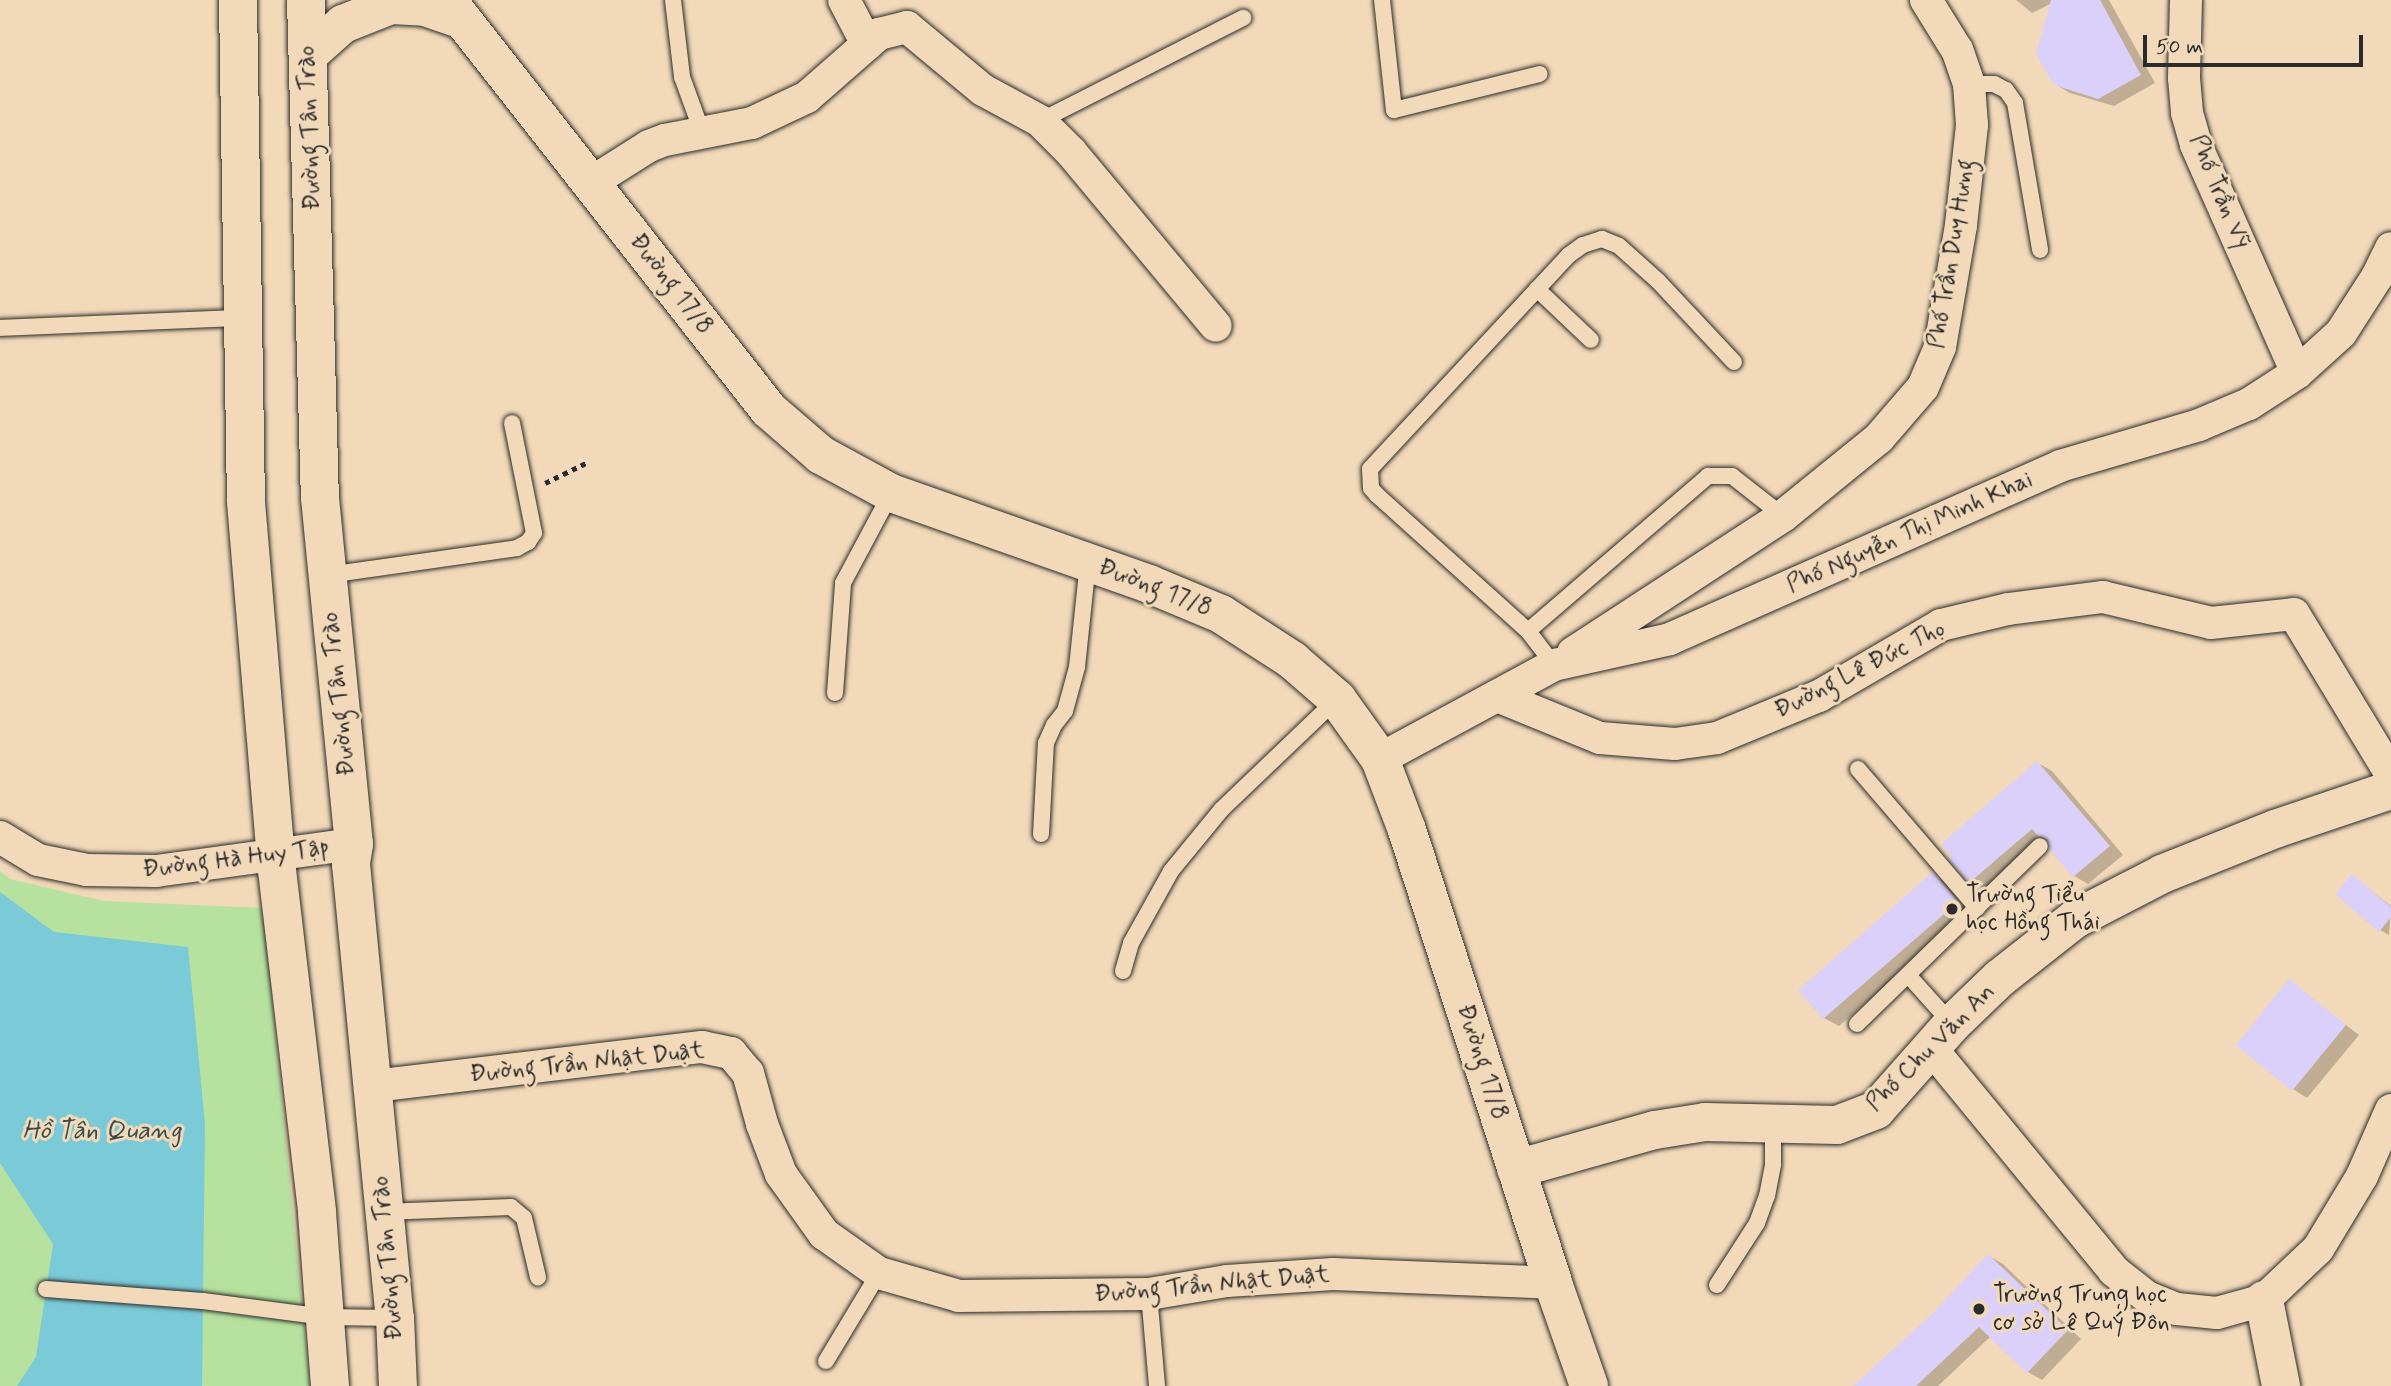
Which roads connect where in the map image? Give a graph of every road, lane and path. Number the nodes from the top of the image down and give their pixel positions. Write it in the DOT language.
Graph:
graph roads {
  1 [pos="238,0"];
  2 [pos="306,0"];
  3 [pos="673,0"];
  4 [pos="844,0"];
  5 [pos="1382,0"];
  6 [pos="1926,0"];
  7 [pos="2186,0"];
  8 [pos="455,10"];
  9 [pos="1243,18"];
  10 [pos="867,44"];
  11 [pos="308,55"];
  12 [pos="1540,74"];
  13 [pos="1969,84"];
  14 [pos="1040,121"];
  15 [pos="702,132"];
  16 [pos="592,182"];
  17 [pos="2391,248"];
  18 [pos="2040,250"];
  19 [pos="1537,289"];
  20 [pos="241,318"];
  21 [pos="1216,326"];
  22 [pos="0,328"];
  23 [pos="1591,340"];
  24 [pos="1734,362"];
  25 [pos="2297,373"];
  26 [pos="512,423"];
  27 [pos="586,463"];
  28 [pos="526,493"];
  29 [pos="891,493"];
  30 [pos="1783,516"];
  31 [pos="1088,562"];
  32 [pos="328,575"];
  33 [pos="1528,631"];
  34 [pos="1554,665"];
  35 [pos="835,692"];
  36 [pos="1497,696"];
  37 [pos="1337,699"];
  38 [pos="1380,759"];
  39 [pos="1858,769"];
  40 [pos="2391,774"];
  41 [pos="2391,790"];
  42 [pos="1041,834"];
  43 [pos="0,837"];
  44 [pos="354,844"];
  45 [pos="2040,846"];
  46 [pos="276,855"];
  47 [pos="1977,908"];
  48 [pos="1123,971"];
  49 [pos="1908,975"];
  50 [pos="1857,1024"];
  51 [pos="1942,1036"];
  52 [pos="374,1086"];
  53 [pos="2391,1111"];
  54 [pos="1773,1124"];
  55 [pos="1516,1169"];
  56 [pos="384,1212"];
  57 [pos="879,1273"];
  58 [pos="538,1277"];
  59 [pos="1553,1283"];
  60 [pos="1717,1285"];
  61 [pos="46,1289"];
  62 [pos="1149,1294"];
  63 [pos="2264,1300"];
  64 [pos="326,1317"];
  65 [pos="395,1318"];
  66 [pos="826,1361"];
  67 [pos="405,1385"];
  68 [pos="330,1386"];
  69 [pos="1157,1386"];
  70 [pos="1589,1386"];
  71 [pos="2281,1386"];
  1 -- 20 [label="main road"];
  2 -- 11 [label="main road, Đường Tân Trào"];
  3 -- 15 [label="lane"];
  4 -- 10 [label="street"];
  5 -- 12 [label="lane"];
  6 -- 13 [label="street, Phố Trần Duy Hưng"];
  7 -- 25 [label="street, Phố Trần Vỹ"];
  8 -- 11 [label="main road"];
  8 -- 16 [label="main road, Đường 17/8"];
  9 -- 14 [label="lane"];
  10 -- 14 [label="street"];
  10 -- 15 [label="street"];
  11 -- 32 [label="main road, Đường Tân Trào"];
  13 -- 18 [label="lane"];
  13 -- 30 [label="street, Phố Trần Duy Hưng"];
  14 -- 21 [label="street"];
  15 -- 16 [label="street"];
  16 -- 29 [label="main road, Đường 17/8"];
  17 -- 25 [label="street, Phố Nguyễn Thị Minh Khai"];
  19 -- 23 [label="lane"];
  19 -- 24 [label="lane"];
  19 -- 33 [label="lane"];
  20 -- 22 [label="lane"];
  20 -- 46 [label="main road"];
  25 -- 34 [label="street, Phố Nguyễn Thị Minh Khai"];
  26 -- 28 [label="lane"];
  27 -- 28 [label="path"];
  28 -- 32 [label="lane"];
  29 -- 31 [label="main road, Đường 17/8"];
  29 -- 35 [label="lane"];
  30 -- 33 [label="lane"];
  30 -- 34 [label="street, Phố Trần Duy Hưng"];
  31 -- 37 [label="main road, Đường 17/8"];
  31 -- 42 [label="lane"];
  32 -- 44 [label="main road, Đường Tân Trào"];
  33 -- 34 [label="lane"];
  34 -- 36 [label="street, Phố Nguyễn Thị Minh Khai"];
  36 -- 38 [label="street, Phố Nguyễn Thị Minh Khai"];
  36 -- 40 [label="street, Đường Lê Đức Thọ"];
  37 -- 38 [label="main road, Đường 17/8"];
  37 -- 48 [label="lane"];
  38 -- 55 [label="main road, Đường 17/8"];
  39 -- 47 [label="lane"];
  41 -- 51 [label="main road, Phố Chu Văn An"];
  43 -- 46 [label="street, Đường Hà Huy Tập"];
  44 -- 46 [label="street, Đường Hà Huy Tập"];
  44 -- 52 [label="main road, Đường Tân Trào"];
  45 -- 47 [label="lane"];
  46 -- 64 [label="main road"];
  47 -- 49 [label="lane"];
  49 -- 50 [label="lane"];
  49 -- 51 [label="lane"];
  51 -- 54 [label="main road, Phố Chu Văn An"];
  51 -- 63 [label="street"];
  52 -- 56 [label="main road, Đường Tân Trào"];
  52 -- 57 [label="street, Đường Trần Nhật Duật"];
  53 -- 63 [label="street"];
  54 -- 55 [label="main road, Phố Chu Văn An"];
  54 -- 60 [label="lane"];
  55 -- 59 [label="main road, Đường 17/8"];
  56 -- 58 [label="lane"];
  56 -- 65 [label="main road, Đường Tân Trào"];
  57 -- 62 [label="street, Đường Trần Nhật Duật"];
  57 -- 66 [label="lane"];
  59 -- 62 [label="street, Đường Trần Nhật Duật"];
  59 -- 70 [label="main road, Đường 17/8"];
  61 -- 64 [label="lane"];
  62 -- 69 [label="lane"];
  63 -- 71 [label="main road"];
  64 -- 65 [label="lane"];
  64 -- 68 [label="main road"];
  65 -- 67 [label="main road, Đường Tân Trào"];
}
